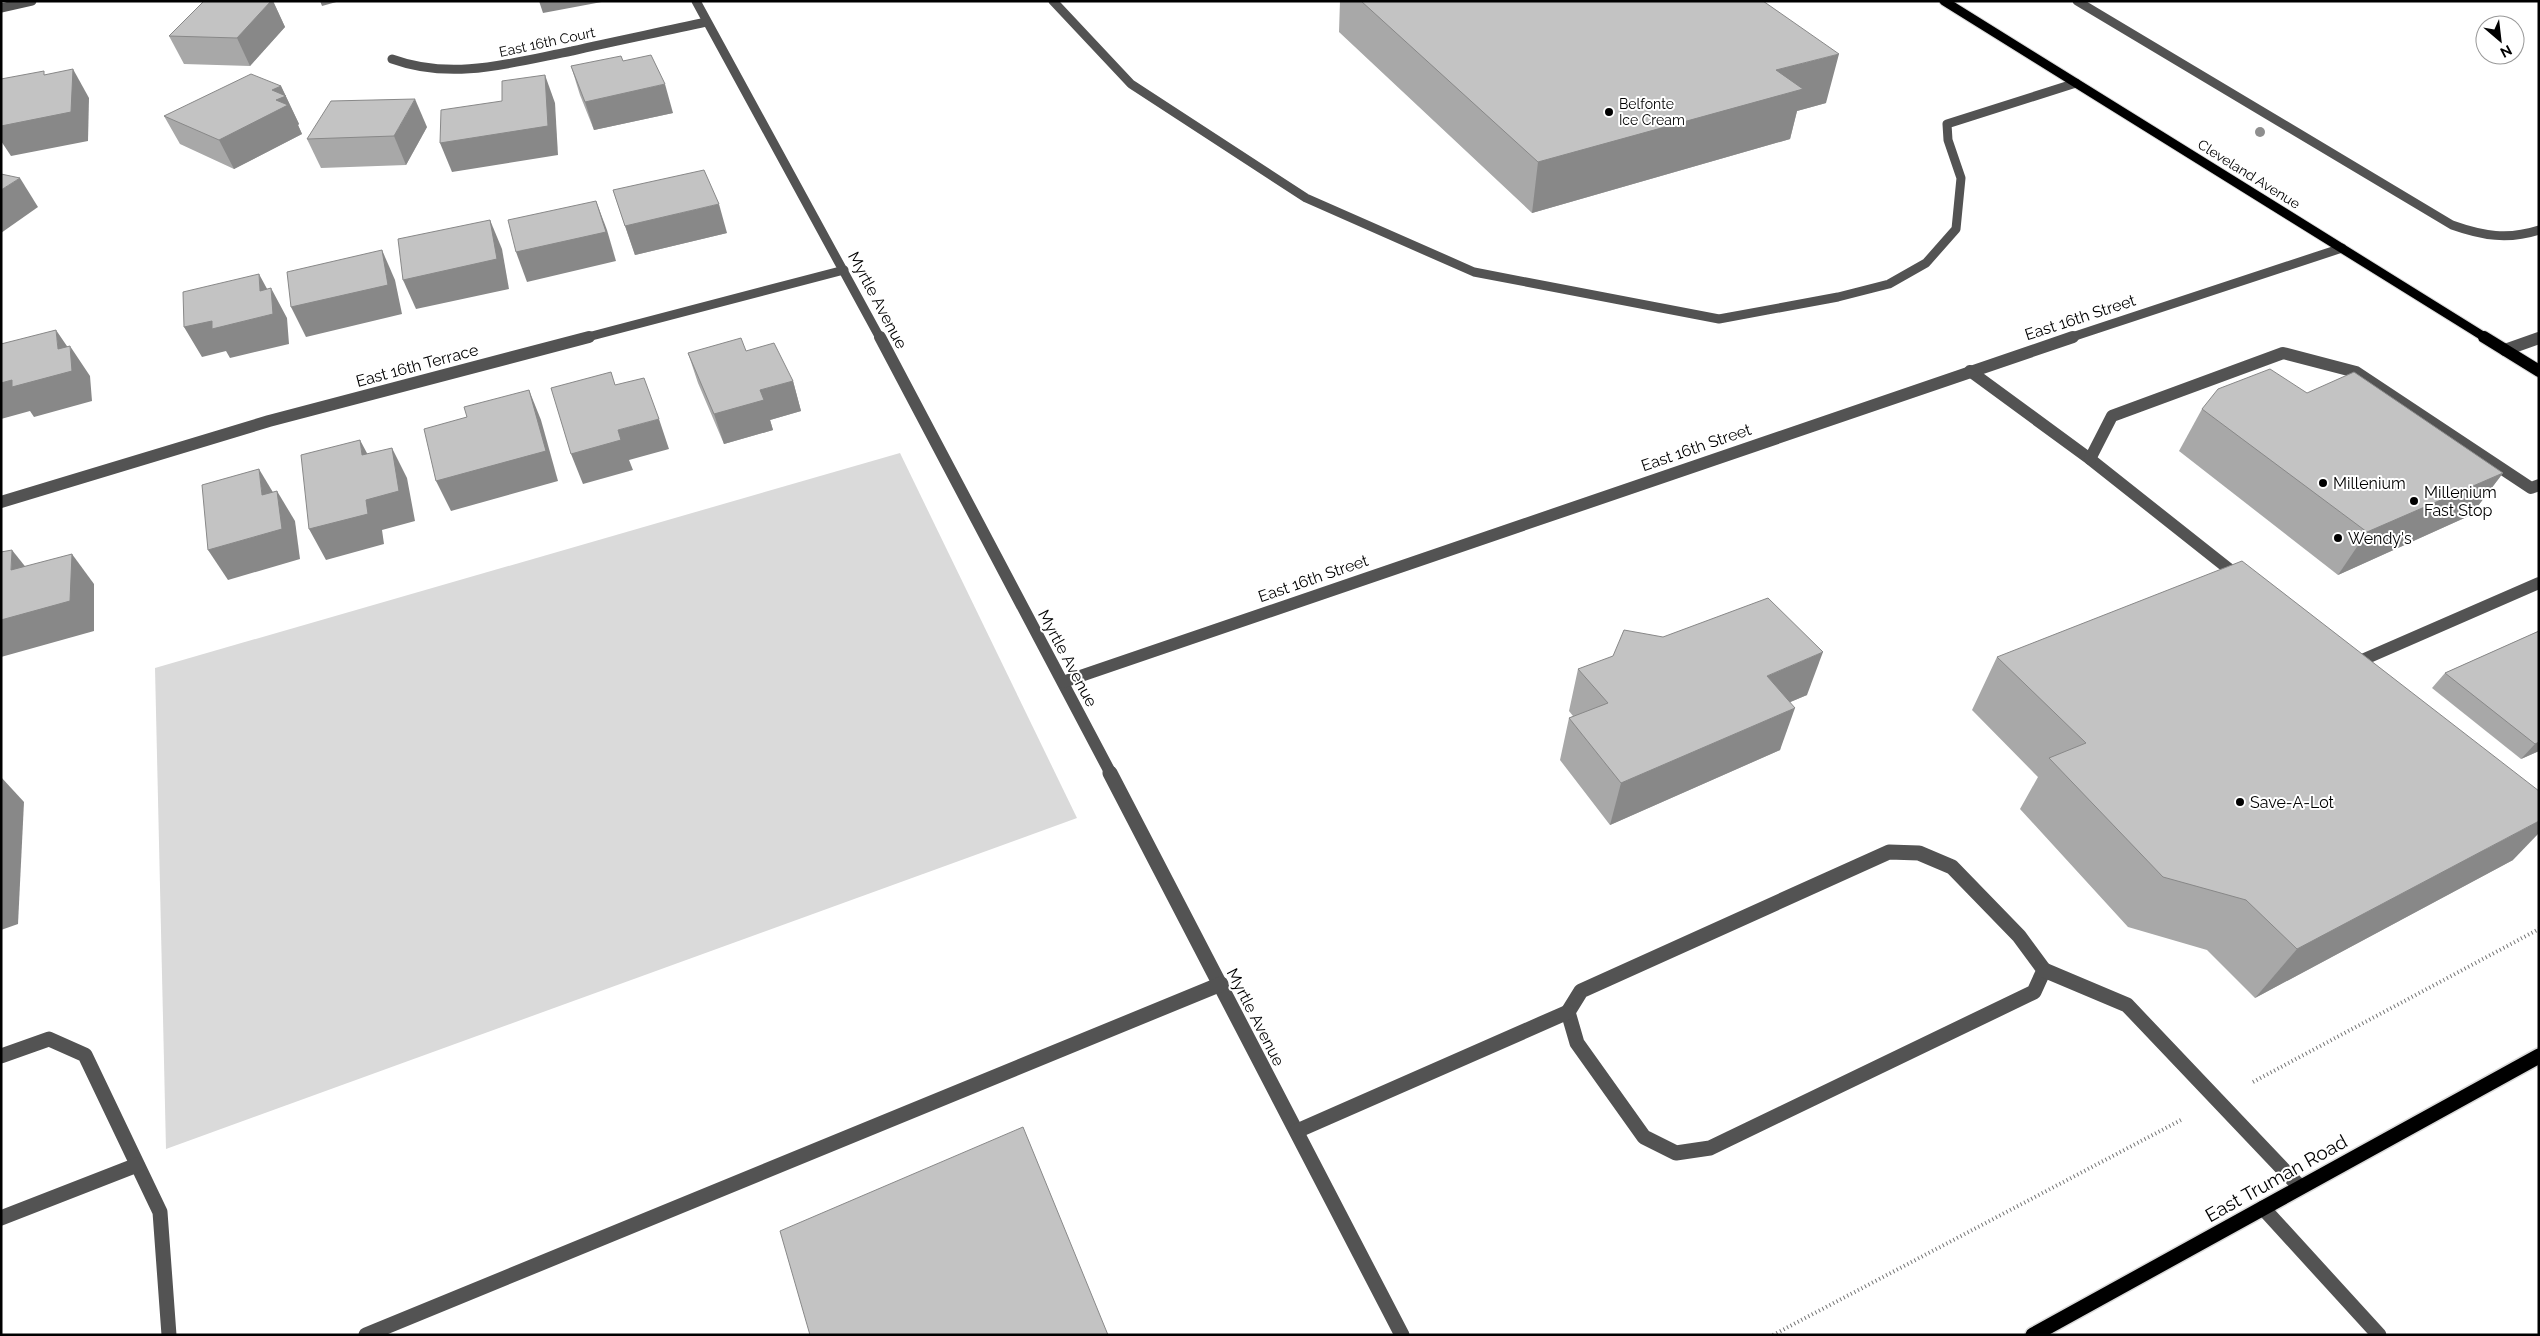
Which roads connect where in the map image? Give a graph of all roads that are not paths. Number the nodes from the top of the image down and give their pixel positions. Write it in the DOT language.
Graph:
graph roads {
  1 [pos="32,1"];
  2 [pos="696,1"];
  3 [pos="1053,1"];
  4 [pos="1944,1"];
  5 [pos="2077,1"];
  6 [pos="1,8"];
  7 [pos="706,22"];
  8 [pos="392,59"];
  9 [pos="2076,84"];
  10 [pos="2539,230"];
  11 [pos="2342,248"];
  12 [pos="844,270"];
  13 [pos="2539,338"];
  14 [pos="2505,350"];
  15 [pos="1970,371"];
  16 [pos="2539,371"];
  17 [pos="2090,459"];
  18 [pos="2539,485"];
  19 [pos="1,502"];
  20 [pos="2539,583"];
  21 [pos="2251,586"];
  22 [pos="2350,665"];
  23 [pos="1063,682"];
  24 [pos="2044,970"];
  25 [pos="1221,984"];
  26 [pos="1568,1012"];
  27 [pos="1,1056"];
  28 [pos="2539,1056"];
  29 [pos="1297,1132"];
  30 [pos="137,1165"];
  31 [pos="2300,1187"];
  32 [pos="2263,1208"];
  33 [pos="1,1218"];
  34 [pos="169,1335"];
  35 [pos="366,1335"];
  36 [pos="1402,1335"];
  37 [pos="2033,1335"];
  38 [pos="2379,1335"];
  1 -- 6 [label="street"];
  2 -- 7 [label="street, Myrtle Avenue"];
  3 -- 9 [label="street"];
  4 -- 9 [label="main road, Cleveland Avenue"];
  5 -- 10 [label="street"];
  7 -- 8 [label="street, East 16th Court"];
  7 -- 12 [label="street, Myrtle Avenue"];
  9 -- 11 [label="main road, Cleveland Avenue"];
  11 -- 14 [label="main road, Cleveland Avenue"];
  11 -- 15 [label="street, East 16th Street"];
  12 -- 19 [label="street, East 16th Terrace"];
  12 -- 23 [label="street, Myrtle Avenue"];
  13 -- 14 [label="street"];
  14 -- 16 [label="main road, Cleveland Avenue"];
  15 -- 17 [label="street"];
  15 -- 23 [label="street, East 16th Street"];
  17 -- 18 [label="street"];
  17 -- 21 [label="street"];
  20 -- 22 [label="street"];
  23 -- 25 [label="street, Myrtle Avenue"];
  24 -- 26 [label="street"];
  24 -- 26 [label="street"];
  24 -- 31 [label="street"];
  25 -- 29 [label="street, Myrtle Avenue"];
  25 -- 35 [label="street"];
  26 -- 29 [label="street"];
  27 -- 30 [label="street"];
  28 -- 31 [label="main road, East Truman Road"];
  29 -- 36 [label="street, Myrtle Avenue"];
  30 -- 33 [label="street"];
  30 -- 34 [label="street"];
  31 -- 32 [label="main road, East Truman Road"];
  32 -- 37 [label="main road, East Truman Road"];
  32 -- 38 [label="street"];
}
